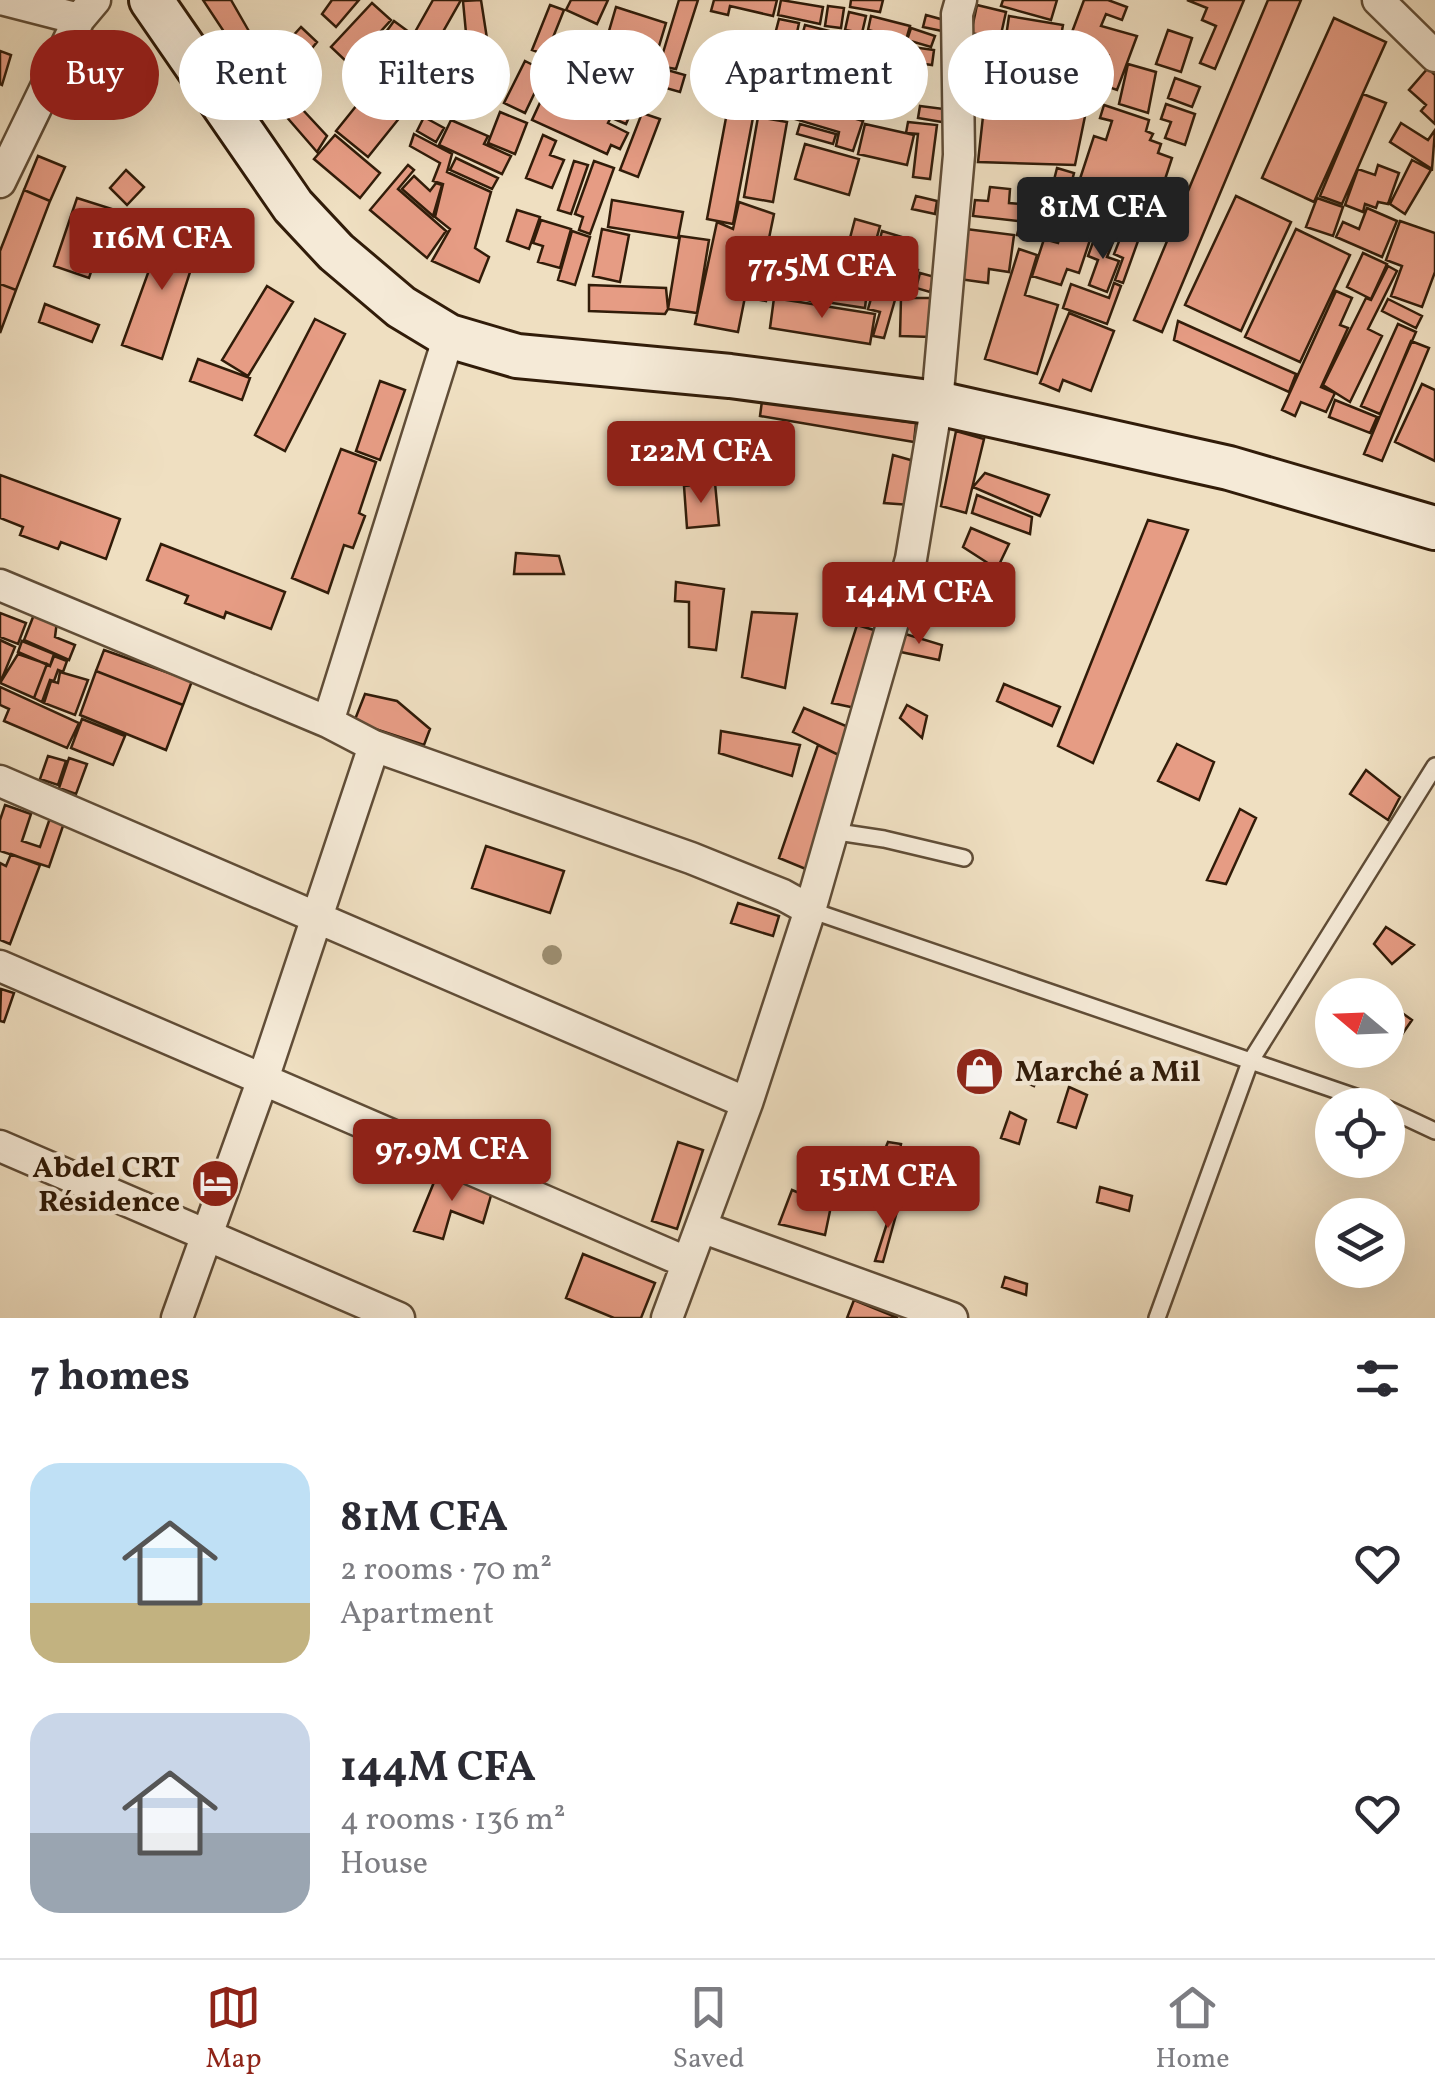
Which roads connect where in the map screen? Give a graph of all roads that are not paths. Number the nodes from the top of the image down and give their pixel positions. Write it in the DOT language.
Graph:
graph roads {
  1 [pos="5,0"];
  2 [pos="152,0"];
  3 [pos="1378,0"];
  4 [pos="952,5"];
  5 [pos="87,9"];
  6 [pos="1435,56"];
  7 [pos="0,182"];
  8 [pos="449,336"];
  9 [pos="937,403"];
  10 [pos="1435,528"];
  11 [pos="0,585"];
  12 [pos="328,722"];
  13 [pos="374,746"];
  14 [pos="1435,766"];
  15 [pos="0,781"];
  16 [pos="832,831"];
  17 [pos="964,858"];
  18 [pos="810,910"];
  19 [pos="315,917"];
  20 [pos="0,966"];
  21 [pos="1250,1062"];
  22 [pos="263,1079"];
  23 [pos="1328,1088"];
  24 [pos="747,1103"];
  25 [pos="1405,1117"];
  26 [pos="1435,1131"];
  27 [pos="0,1146"];
  28 [pos="701,1228"];
  29 [pos="207,1236"];
  30 [pos="686,1262"];
  31 [pos="177,1318"];
  32 [pos="399,1318"];
  33 [pos="667,1318"];
  34 [pos="952,1318"];
  35 [pos="1157,1318"];
  1 -- 5 [label="street"];
  2 -- 8 [label="street"];
  3 -- 6 [label="street"];
  4 -- 9 [label="street"];
  5 -- 7 [label="street"];
  8 -- 9 [label="street"];
  8 -- 12 [label="street"];
  9 -- 10 [label="street"];
  9 -- 16 [label="street"];
  11 -- 12 [label="street"];
  12 -- 13 [label="street"];
  13 -- 18 [label="street"];
  13 -- 19 [label="street"];
  14 -- 21 [label="lane"];
  15 -- 19 [label="street"];
  16 -- 17 [label="lane"];
  16 -- 18 [label="street"];
  18 -- 21 [label="lane"];
  18 -- 24 [label="street"];
  19 -- 22 [label="street"];
  19 -- 24 [label="street"];
  20 -- 22 [label="street"];
  21 -- 23 [label="lane"];
  21 -- 35 [label="lane"];
  22 -- 29 [label="street"];
  22 -- 30 [label="street"];
  24 -- 28 [label="street"];
  25 -- 26 [label="lane"];
  27 -- 29 [label="street"];
  28 -- 30 [label="street"];
  28 -- 34 [label="street"];
  29 -- 31 [label="street"];
  29 -- 32 [label="street"];
  30 -- 33 [label="street"];
}
